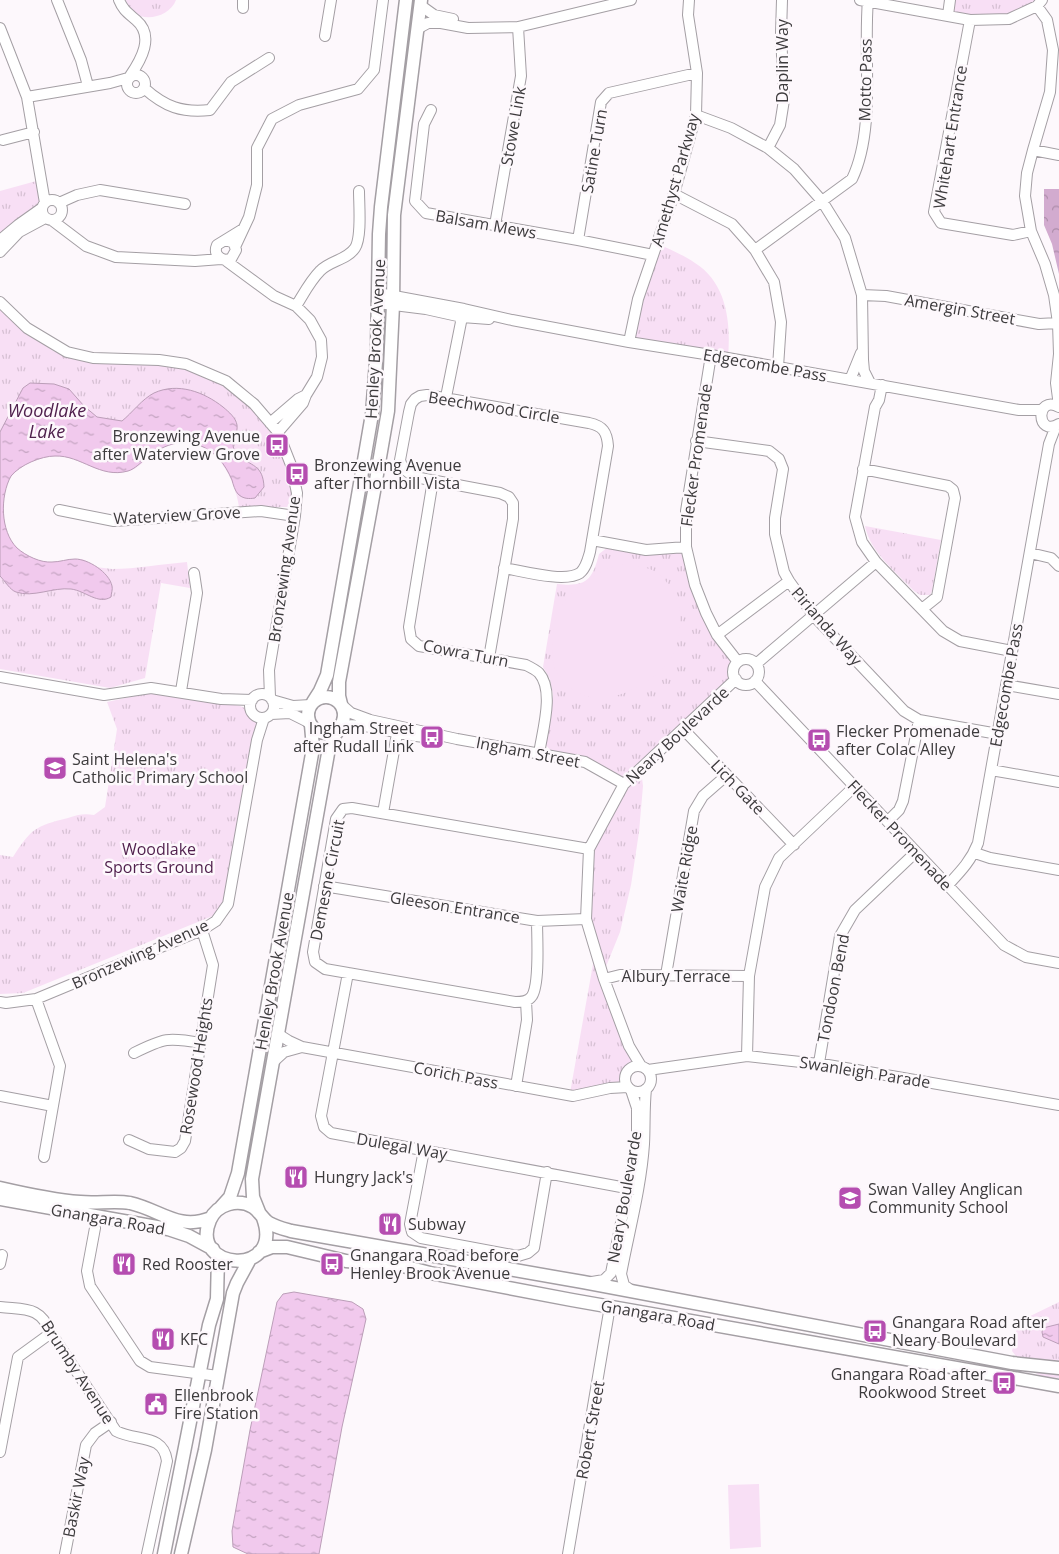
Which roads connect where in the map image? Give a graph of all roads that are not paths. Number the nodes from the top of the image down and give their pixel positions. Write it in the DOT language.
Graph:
graph roads {
  1 [pos="56,0"];
  2 [pos="119,0"];
  3 [pos="331,0"];
  4 [pos="382,0"];
  5 [pos="406,0"];
  6 [pos="627,0"];
  7 [pos="680,0"];
  8 [pos="689,0"];
  9 [pos="782,0"];
  10 [pos="865,0"];
  11 [pos="950,0"];
  12 [pos="420,3"];
  13 [pos="1039,3"];
  14 [pos="688,15"];
  15 [pos="948,15"];
  16 [pos="970,20"];
  17 [pos="483,27"];
  18 [pos="518,27"];
  19 [pos="0,28"];
  20 [pos="417,30"];
  21 [pos="325,36"];
  22 [pos="269,58"];
  23 [pos="141,59"];
  24 [pos="697,73"];
  25 [pos="128,80"];
  26 [pos="88,86"];
  27 [pos="142,86"];
  28 [pos="27,97"];
  29 [pos="431,110"];
  30 [pos="696,115"];
  31 [pos="34,132"];
  32 [pos="3,140"];
  33 [pos="768,148"];
  34 [pos="1033,150"];
  35 [pos="1059,155"];
  36 [pos="359,191"];
  37 [pos="674,194"];
  38 [pos="822,201"];
  39 [pos="185,204"];
  40 [pos="53,210"];
  41 [pos="495,225"];
  42 [pos="243,229"];
  43 [pos="1031,231"];
  44 [pos="0,240"];
  45 [pos="226,240"];
  46 [pos="578,240"];
  47 [pos="216,248"];
  48 [pos="235,250"];
  49 [pos="755,250"];
  50 [pos="0,252"];
  51 [pos="653,255"];
  52 [pos="223,260"];
  53 [pos="196,261"];
  54 [pos="245,274"];
  55 [pos="862,295"];
  56 [pos="378,298"];
  57 [pos="393,300"];
  58 [pos="0,302"];
  59 [pos="296,306"];
  60 [pos="463,313"];
  61 [pos="1058,323"];
  62 [pos="629,342"];
  63 [pos="862,348"];
  64 [pos="711,355"];
  65 [pos="778,367"];
  66 [pos="850,380"];
  67 [pos="1056,383"];
  68 [pos="875,384"];
  69 [pos="306,395"];
  70 [pos="446,397"];
  71 [pos="1059,407"];
  72 [pos="1049,418"];
  73 [pos="270,422"];
  74 [pos="278,432"];
  75 [pos="696,440"];
  76 [pos="863,469"];
  77 [pos="433,480"];
  78 [pos="59,510"];
  79 [pos="295,516"];
  80 [pos="592,540"];
  81 [pos="686,547"];
  82 [pos="1030,553"];
  83 [pos="876,562"];
  84 [pos="1059,566"];
  85 [pos="504,568"];
  86 [pos="194,573"];
  87 [pos="789,581"];
  88 [pos="922,609"];
  89 [pos="814,616"];
  90 [pos="717,635"];
  91 [pos="1012,651"];
  92 [pos="490,658"];
  93 [pos="738,662"];
  94 [pos="756,664"];
  95 [pos="269,670"];
  96 [pos="0,677"];
  97 [pos="736,679"];
  98 [pos="755,682"];
  99 [pos="1006,685"];
  100 [pos="181,691"];
  101 [pos="1059,694"];
  102 [pos="271,698"];
  103 [pos="253,701"];
  104 [pos="312,704"];
  105 [pos="342,705"];
  106 [pos="264,716"];
  107 [pos="919,720"];
  108 [pos="310,724"];
  109 [pos="340,728"];
  110 [pos="398,729"];
  111 [pos="683,729"];
  112 [pos="998,734"];
  113 [pos="539,754"];
  114 [pos="991,770"];
  115 [pos="727,775"];
  116 [pos="1059,782"];
  117 [pos="624,784"];
  118 [pos="855,786"];
  119 [pos="383,813"];
  120 [pos="888,821"];
  121 [pos="794,845"];
  122 [pos="590,849"];
  123 [pos="916,852"];
  124 [pos="975,852"];
  125 [pos="1059,870"];
  126 [pos="324,886"];
  127 [pos="947,886"];
  128 [pos="586,919"];
  129 [pos="537,921"];
  130 [pos="202,930"];
  131 [pos="1059,963"];
  132 [pos="348,973"];
  133 [pos="666,975"];
  134 [pos="748,976"];
  135 [pos="604,979"];
  136 [pos="36,999"];
  137 [pos="0,1002"];
  138 [pos="526,1002"];
  139 [pos="278,1034"];
  140 [pos="201,1043"];
  141 [pos="629,1046"];
  142 [pos="302,1047"];
  143 [pos="332,1052"];
  144 [pos="134,1053"];
  145 [pos="747,1056"];
  146 [pos="273,1062"];
  147 [pos="818,1063"];
  148 [pos="644,1068"];
  149 [pos="670,1068"];
  150 [pos="628,1081"];
  151 [pos="516,1086"];
  152 [pos="648,1086"];
  153 [pos="0,1096"];
  154 [pos="1059,1105"];
  155 [pos="52,1106"];
  156 [pos="129,1140"];
  157 [pos="424,1150"];
  158 [pos="44,1156"];
  159 [pos="547,1172"];
  160 [pos="0,1188"];
  161 [pos="633,1189"];
  162 [pos="0,1200"];
  163 [pos="214,1214"];
  164 [pos="261,1215"];
  165 [pos="95,1228"];
  166 [pos="215,1252"];
  167 [pos="255,1255"];
  168 [pos="583,1282"];
  169 [pos="635,1293"];
  170 [pos="610,1306"];
  171 [pos="0,1307"];
  172 [pos="51,1333"];
  173 [pos="1059,1368"];
  174 [pos="201,1374"];
  175 [pos="218,1376"];
  176 [pos="1059,1386"];
  177 [pos="111,1422"];
  178 [pos="0,1452"];
  179 [pos="65,1554"];
  180 [pos="147,1554"];
  181 [pos="164,1554"];
  182 [pos="181,1554"];
  183 [pos="568,1554"];
  1 -- 26 [label="street"];
  2 -- 23 [label="street"];
  3 -- 21 [label="street"];
  4 -- 42 [label="street"];
  5 -- 56 [label="main road, Henley Brook Avenue"];
  6 -- 18 [label="street"];
  7 -- 14 [label="street, Amethyst Parkway"];
  8 -- 14 [label="street, Amethyst Parkway"];
  9 -- 33 [label="street, Daplin Way"];
  10 -- 15 [label="street"];
  10 -- 38 [label="street, Motto Pass"];
  11 -- 15 [label="street"];
  12 -- 17 [label="street"];
  12 -- 20 [label="main road, Henley Brook Avenue"];
  13 -- 16 [label="street"];
  13 -- 34 [label="street"];
  14 -- 24 [label="street, Amethyst Parkway"];
  15 -- 16 [label="street"];
  16 -- 43 [label="street, Whitehart Entrance"];
  17 -- 18 [label="street"];
  17 -- 20 [label="street"];
  18 -- 41 [label="street, Stowe Link"];
  19 -- 28 [label="street"];
  20 -- 57 [label="main road, Henley Brook Avenue"];
  22 -- 27 [label="street"];
  23 -- 25 [label="street"];
  23 -- 27 [label="street"];
  24 -- 30 [label="street, Amethyst Parkway"];
  24 -- 46 [label="street, Satine Turn"];
  25 -- 26 [label="street"];
  25 -- 27 [label="street"];
  25 -- 27 [label="street"];
  26 -- 28 [label="street"];
  28 -- 31 [label="street"];
  29 -- 41 [label="street, Balsam Mews"];
  30 -- 33 [label="street"];
  30 -- 37 [label="street, Amethyst Parkway"];
  31 -- 32 [label="street"];
  31 -- 40 [label="street"];
  33 -- 38 [label="street"];
  34 -- 35 [label="street"];
  34 -- 43 [label="street"];
  36 -- 59 [label="street"];
  37 -- 49 [label="street"];
  37 -- 51 [label="street, Amethyst Parkway"];
  38 -- 49 [label="street, Motto Pass"];
  38 -- 55 [label="street"];
  39 -- 40 [label="street"];
  40 -- 44 [label="street"];
  40 -- 50 [label="street"];
  40 -- 53 [label="street"];
  41 -- 46 [label="street, Balsam Mews"];
  42 -- 45 [label="street"];
  42 -- 48 [label="street"];
  43 -- 61 [label="street"];
  45 -- 47 [label="street"];
  45 -- 48 [label="street"];
  46 -- 51 [label="street, Balsam Mews"];
  47 -- 52 [label="street"];
  47 -- 53 [label="street"];
  48 -- 52 [label="street"];
  48 -- 54 [label="street"];
  49 -- 65 [label="street"];
  51 -- 62 [label="street, Amethyst Parkway"];
  52 -- 53 [label="street"];
  52 -- 54 [label="street"];
  54 -- 59 [label="street"];
  55 -- 61 [label="street, Amergin Street"];
  55 -- 63 [label="street"];
  56 -- 57 [label="street, Edgecombe Pass"];
  56 -- 104 [label="main road, Henley Brook Avenue"];
  57 -- 60 [label="street, Edgecombe Pass"];
  57 -- 105 [label="main road, Henley Brook Avenue"];
  58 -- 73 [label="street, Bronzewing Avenue"];
  59 -- 69 [label="street"];
  60 -- 62 [label="street, Edgecombe Pass"];
  60 -- 70 [label="street"];
  61 -- 67 [label="street"];
  62 -- 64 [label="street, Edgecombe Pass"];
  63 -- 66 [label="street"];
  63 -- 68 [label="street"];
  64 -- 65 [label="street, Edgecombe Pass"];
  64 -- 75 [label="street, Flecker Promenade"];
  65 -- 66 [label="street, Edgecombe Pass"];
  66 -- 68 [label="street, Edgecombe Pass"];
  67 -- 71 [label="street"];
  67 -- 72 [label="street"];
  68 -- 72 [label="street, Edgecombe Pass"];
  68 -- 76 [label="street"];
  69 -- 73 [label="street"];
  69 -- 74 [label="street"];
  70 -- 77 [label="street, Beechwood Circle"];
  70 -- 80 [label="street, Beechwood Circle"];
  71 -- 72 [label="street"];
  72 -- 82 [label="street, Edgecombe Pass"];
  73 -- 74 [label="street, Bronzewing Avenue"];
  74 -- 79 [label="street, Bronzewing Avenue"];
  75 -- 81 [label="street, Flecker Promenade"];
  75 -- 87 [label="street, Pirianda Way"];
  76 -- 83 [label="street"];
  76 -- 88 [label="street"];
  77 -- 85 [label="street, Beechwood Circle"];
  77 -- 92 [label="street, Cowra Turn"];
  78 -- 79 [label="street, Waterview Grove"];
  79 -- 95 [label="street, Bronzewing Avenue"];
  80 -- 81 [label="street"];
  80 -- 85 [label="street, Beechwood Circle"];
  81 -- 90 [label="street, Flecker Promenade"];
  82 -- 84 [label="street"];
  82 -- 91 [label="street, Edgecombe Pass"];
  83 -- 88 [label="street"];
  83 -- 89 [label="street"];
  85 -- 92 [label="street, Beechwood Circle"];
  86 -- 100 [label="street"];
  87 -- 89 [label="street, Pirianda Way"];
  87 -- 90 [label="street"];
  88 -- 91 [label="street"];
  89 -- 94 [label="street"];
  89 -- 107 [label="street, Pirianda Way"];
  90 -- 93 [label="street, Flecker Promenade"];
  91 -- 99 [label="street, Edgecombe Pass"];
  92 -- 113 [label="street, Cowra Turn"];
  93 -- 94 [label="street"];
  93 -- 97 [label="street"];
  94 -- 98 [label="street"];
  95 -- 102 [label="street, Bronzewing Avenue"];
  95 -- 103 [label="street, Bronzewing Avenue"];
  96 -- 100 [label="street"];
  97 -- 98 [label="street"];
  97 -- 111 [label="street, Neary Boulevarde"];
  98 -- 118 [label="street, Flecker Promenade"];
  99 -- 101 [label="street"];
  99 -- 112 [label="street, Edgecombe Pass"];
  100 -- 103 [label="street"];
  102 -- 103 [label="street"];
  102 -- 104 [label="street"];
  102 -- 106 [label="street"];
  103 -- 106 [label="street"];
  104 -- 105 [label="main road"];
  104 -- 108 [label="main road"];
  105 -- 109 [label="main road"];
  105 -- 110 [label="street, Ingham Street"];
  106 -- 108 [label="street"];
  106 -- 130 [label="street, Bronzewing Avenue"];
  107 -- 112 [label="street, Pirianda Way"];
  107 -- 120 [label="street"];
  108 -- 109 [label="main road"];
  108 -- 163 [label="main road, Henley Brook Avenue"];
  109 -- 110 [label="street, Ingham Street"];
  109 -- 139 [label="main road, Henley Brook Avenue"];
  110 -- 113 [label="street, Ingham Street"];
  110 -- 119 [label="street"];
  111 -- 115 [label="street, Lich Gate"];
  111 -- 117 [label="street, Neary Boulevarde"];
  112 -- 114 [label="street, Edgecombe Pass"];
  113 -- 117 [label="street, Ingham Street"];
  114 -- 116 [label="street"];
  114 -- 124 [label="street, Edgecombe Pass"];
  115 -- 121 [label="street, Lich Gate"];
  115 -- 133 [label="street, Waite Ridge"];
  117 -- 122 [label="street, Neary Boulevarde"];
  118 -- 120 [label="street, Flecker Promenade"];
  118 -- 121 [label="street"];
  119 -- 122 [label="street, Demesne Circuit"];
  119 -- 126 [label="street, Demesne Circuit"];
  120 -- 123 [label="street, Flecker Promenade"];
  121 -- 134 [label="street"];
  122 -- 128 [label="street, Neary Boulevarde"];
  123 -- 127 [label="street, Flecker Promenade"];
  123 -- 147 [label="street, Tondoon Bend"];
  124 -- 125 [label="street"];
  124 -- 127 [label="street, Edgecombe Pass"];
  126 -- 129 [label="street, Gleeson Entrance"];
  126 -- 132 [label="street, Demesne Circuit"];
  127 -- 131 [label="street, Flecker Promenade"];
  128 -- 129 [label="street, Gleeson Entrance"];
  128 -- 135 [label="street, Neary Boulevarde"];
  129 -- 138 [label="street"];
  130 -- 136 [label="street, Bronzewing Avenue"];
  130 -- 140 [label="street, Rosewood Heights"];
  132 -- 138 [label="street, Demesne Circuit"];
  132 -- 143 [label="street, Dulegal Way"];
  133 -- 134 [label="street, Albury Terrace"];
  133 -- 135 [label="street, Albury Terrace"];
  134 -- 145 [label="street"];
  135 -- 141 [label="street, Neary Boulevarde"];
  136 -- 137 [label="street, Bronzewing Avenue"];
  136 -- 155 [label="street"];
  138 -- 151 [label="street"];
  139 -- 142 [label="street, Corich Pass"];
  139 -- 146 [label="main road, Henley Brook Avenue"];
  140 -- 144 [label="street"];
  140 -- 156 [label="street, Rosewood Heights"];
  141 -- 148 [label="street, Neary Boulevarde"];
  141 -- 150 [label="street, Neary Boulevarde"];
  142 -- 143 [label="street, Corich Pass"];
  142 -- 146 [label="street"];
  143 -- 151 [label="street, Corich Pass"];
  143 -- 157 [label="street, Dulegal Way"];
  145 -- 147 [label="street, Swanleigh Parade"];
  145 -- 149 [label="street, Swanleigh Parade"];
  146 -- 164 [label="main road, Henley Brook Avenue"];
  147 -- 154 [label="street, Swanleigh Parade"];
  148 -- 149 [label="street, Swanleigh Parade"];
  148 -- 150 [label="street"];
  148 -- 152 [label="street"];
  149 -- 152 [label="street, Swanleigh Parade"];
  150 -- 151 [label="street, Corich Pass"];
  150 -- 152 [label="street"];
  150 -- 161 [label="street, Neary Boulevarde"];
  152 -- 161 [label="street, Neary Boulevarde"];
  153 -- 155 [label="street"];
  155 -- 158 [label="street"];
  157 -- 159 [label="street, Dulegal Way"];
  157 -- 159 [label="street"];
  159 -- 161 [label="street, Dulegal Way"];
  160 -- 163 [label="main road, Gnangara Road"];
  161 -- 168 [label="street, Neary Boulevarde"];
  161 -- 169 [label="street, Neary Boulevarde"];
  162 -- 166 [label="main road, Gnangara Road"];
  163 -- 164 [label="main road"];
  163 -- 166 [label="main road"];
  164 -- 167 [label="main road"];
  164 -- 168 [label="main road, Gnangara Road"];
  165 -- 174 [label="street"];
  166 -- 167 [label="main road"];
  166 -- 174 [label="main road"];
  167 -- 170 [label="main road, Gnangara Road"];
  167 -- 175 [label="main road"];
  168 -- 169 [label="main road, Gnangara Road"];
  169 -- 173 [label="main road, Gnangara Road"];
  170 -- 176 [label="main road, Gnangara Road"];
  170 -- 183 [label="street, Robert Street"];
  171 -- 172 [label="street, Brumby Avenue"];
  172 -- 177 [label="street, Brumby Avenue"];
  172 -- 178 [label="street"];
  174 -- 175 [label="street"];
  174 -- 181 [label="main road"];
  175 -- 182 [label="main road"];
  177 -- 179 [label="street, Baskir Way"];
  177 -- 180 [label="street, Brumby Avenue"];
}
